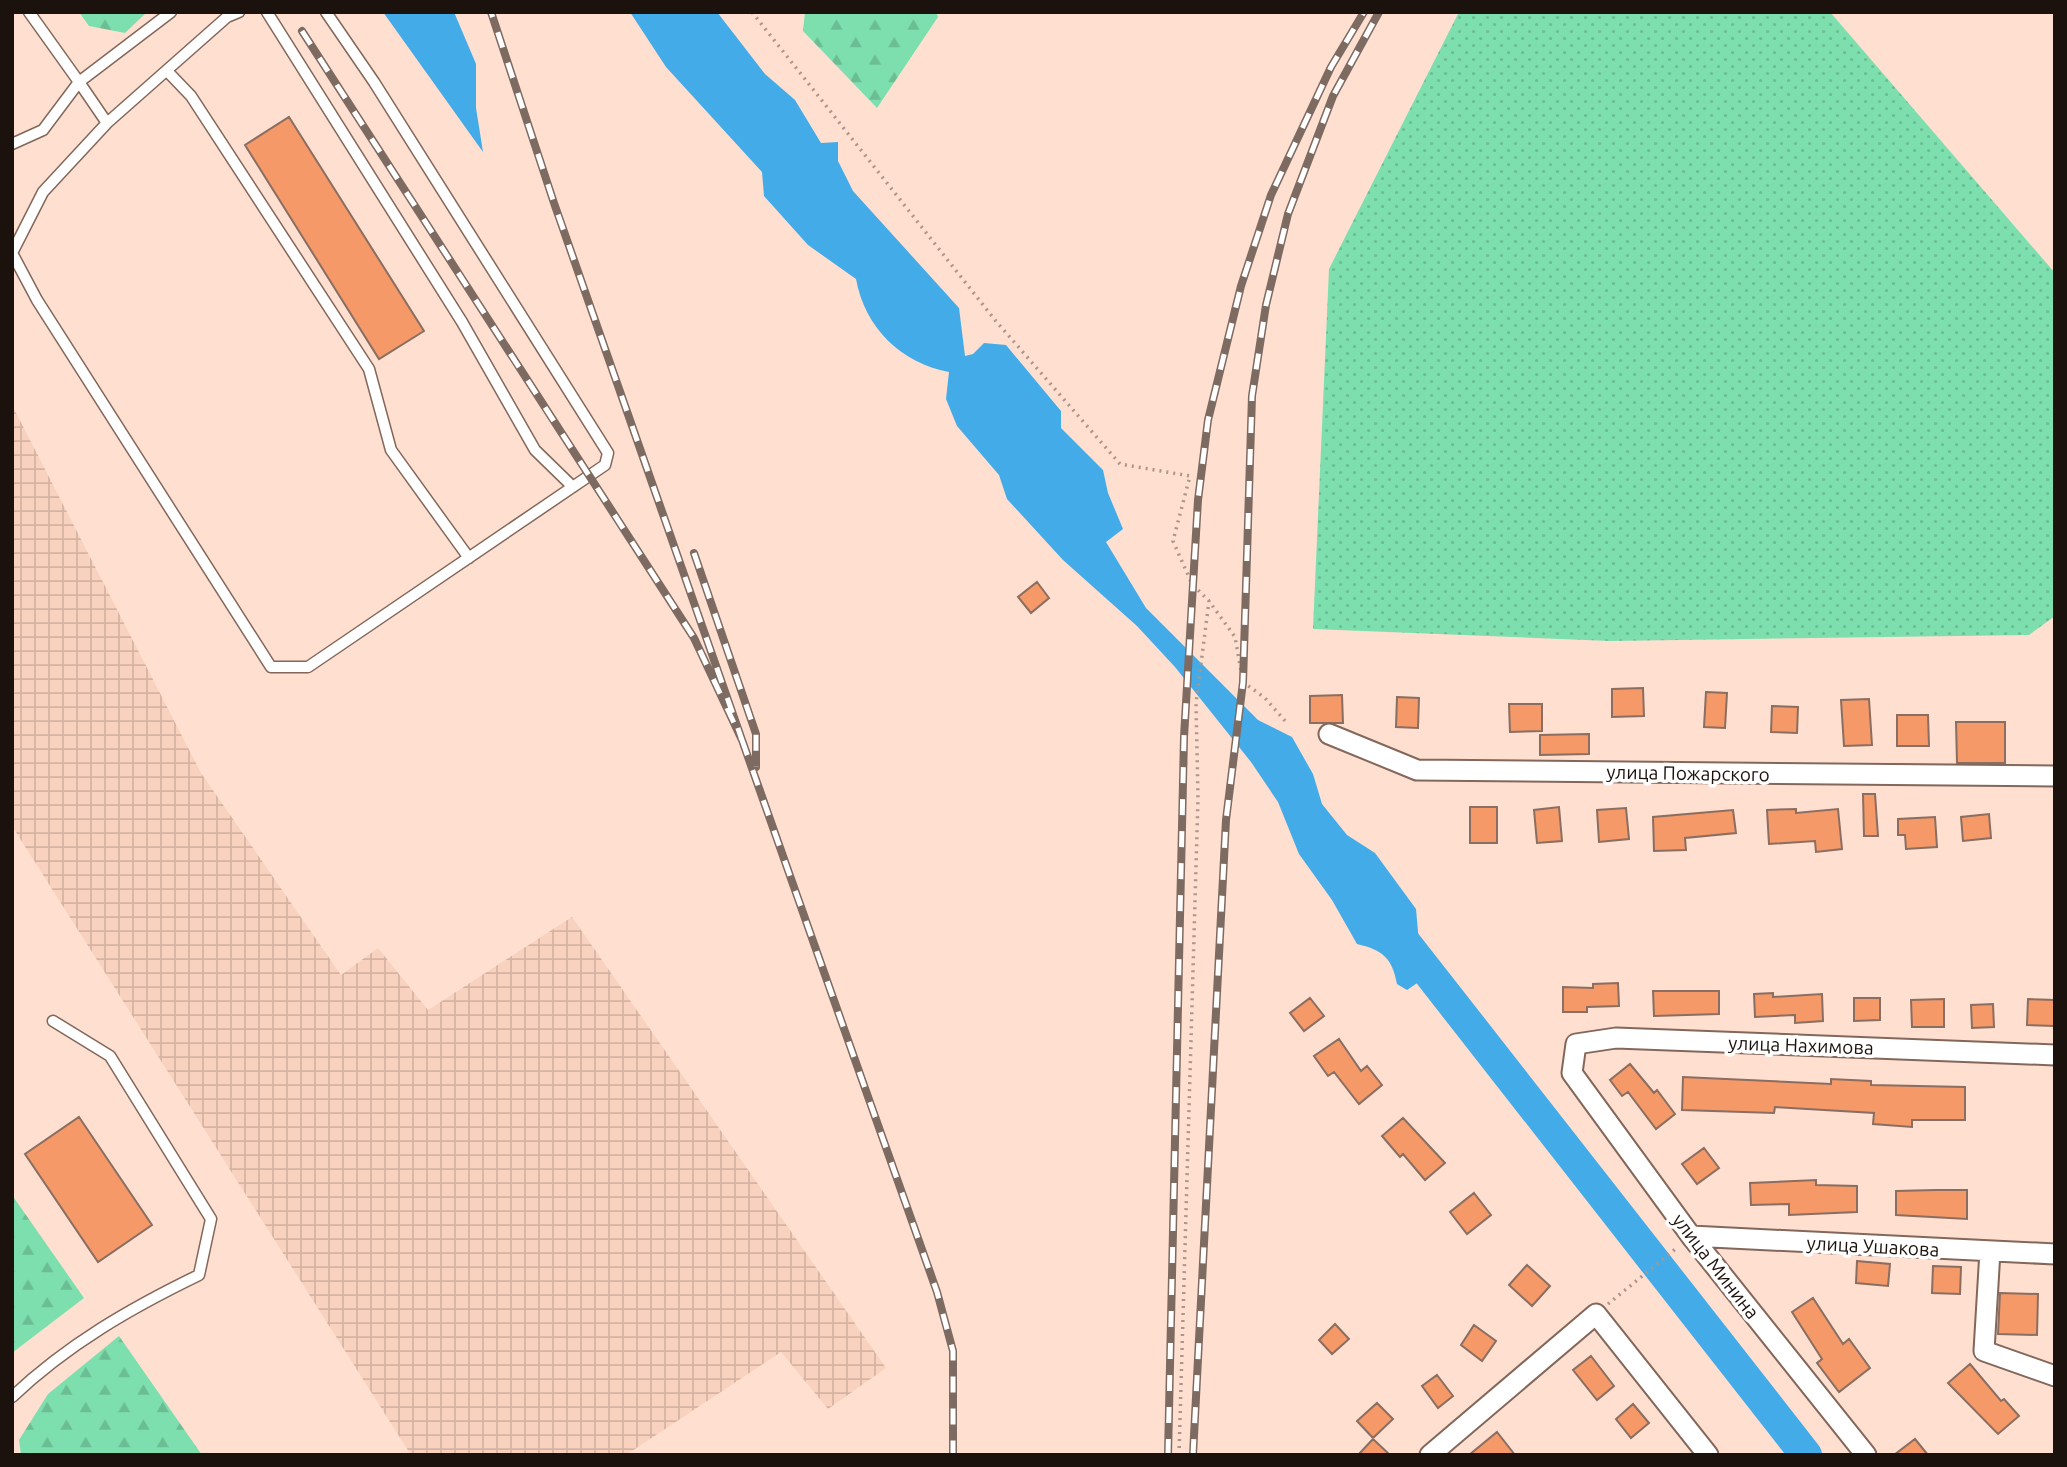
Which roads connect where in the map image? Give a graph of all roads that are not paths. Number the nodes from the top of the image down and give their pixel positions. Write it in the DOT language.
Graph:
graph roads {
  1 [pos="29,12"];
  2 [pos="171,12"];
  3 [pos="239,12"];
  4 [pos="267,12"];
  5 [pos="326,12"];
  6 [pos="168,72"];
  7 [pos="79,82"];
  8 [pos="107,123"];
  9 [pos="12,144"];
  10 [pos="573,487"];
  11 [pos="469,558"];
  12 [pos="1329,734"];
  13 [pos="2055,776"];
  14 [pos="53,1021"];
  15 [pos="2055,1055"];
  16 [pos="1572,1073"];
  17 [pos="1691,1236"];
  18 [pos="1990,1251"];
  19 [pos="2055,1254"];
  20 [pos="2055,1376"];
  21 [pos="12,1397"];
  22 [pos="1434,1453"];
  23 [pos="1708,1455"];
  24 [pos="1866,1455"];
  1 -- 7 [label="lane"];
  2 -- 7 [label="lane"];
  3 -- 6 [label="lane"];
  4 -- 10 [label="lane"];
  5 -- 10 [label="lane"];
  6 -- 8 [label="lane"];
  6 -- 11 [label="lane"];
  7 -- 8 [label="lane"];
  7 -- 9 [label="lane"];
  8 -- 11 [label="lane"];
  10 -- 11 [label="lane"];
  12 -- 13 [label="street, улица Пожарского"];
  14 -- 21 [label="lane"];
  15 -- 16 [label="street, улица Нахимова"];
  16 -- 17 [label="street, улица Минина"];
  17 -- 18 [label="street, улица Ушакова"];
  17 -- 24 [label="street, улица Минина"];
  18 -- 19 [label="street, улица Ушакова"];
  18 -- 20 [label="street"];
  22 -- 23 [label="street"];
}
